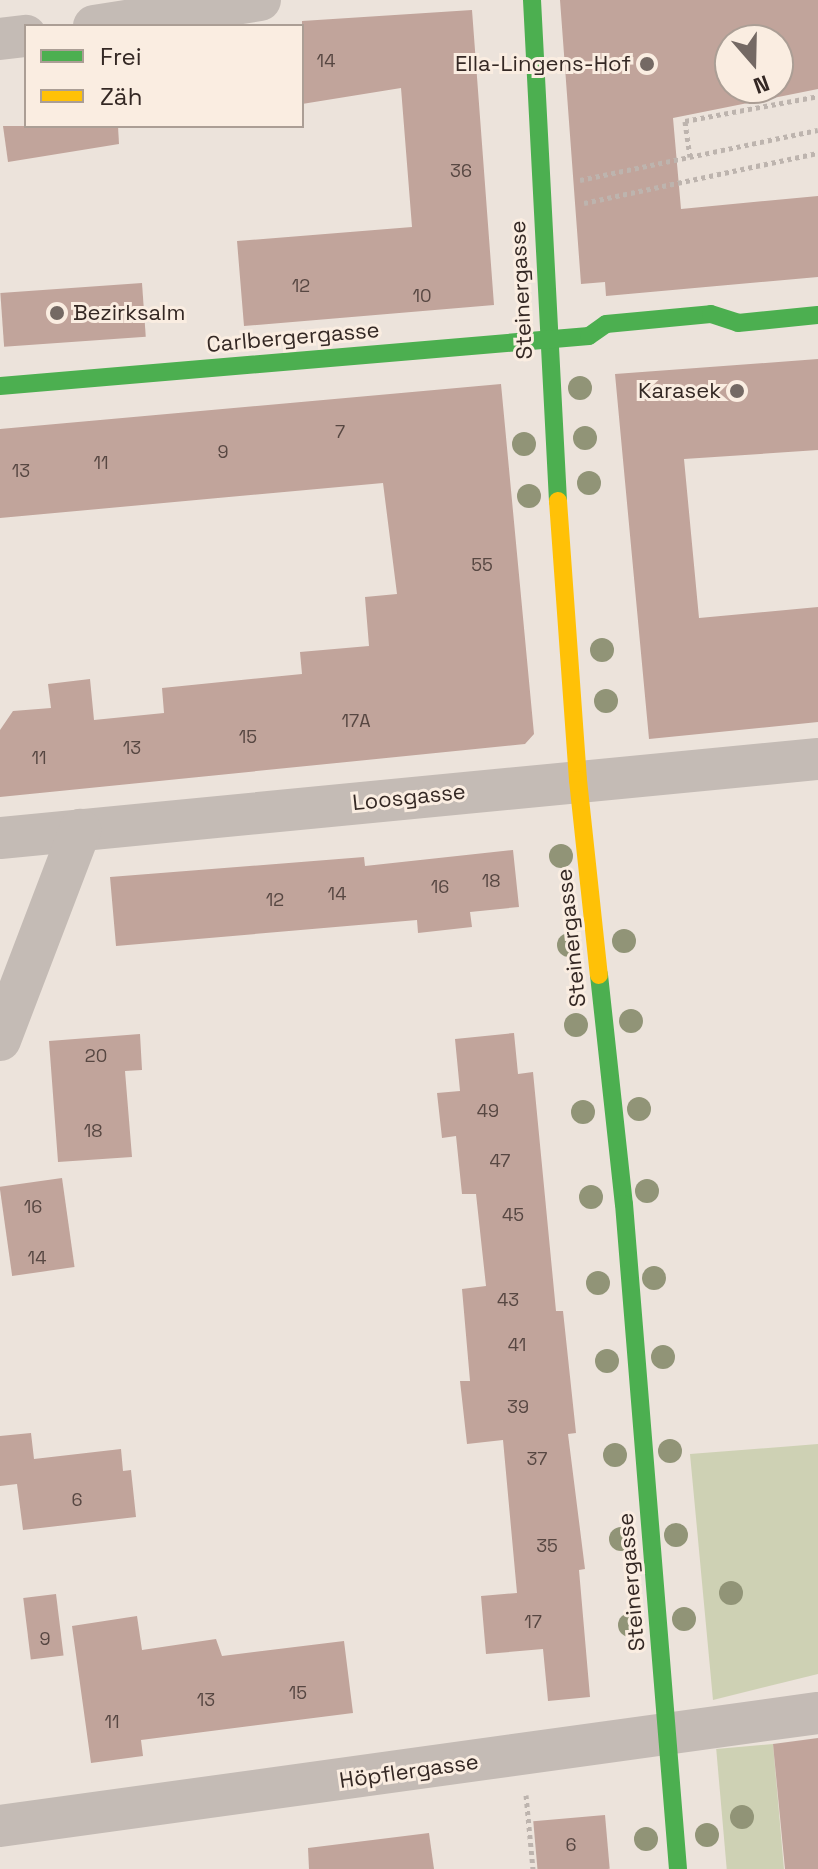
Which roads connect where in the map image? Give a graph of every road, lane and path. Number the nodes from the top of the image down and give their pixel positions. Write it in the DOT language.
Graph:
graph roads {
  1 [pos="260,0"];
  2 [pos="532,0"];
  3 [pos="107,24"];
  4 [pos="24,36"];
  5 [pos="0,39"];
  6 [pos="818,96"];
  7 [pos="818,130"];
  8 [pos="818,153"];
  9 [pos="690,157"];
  10 [pos="629,170"];
  11 [pos="541,206"];
  12 [pos="818,315"];
  13 [pos="738,323"];
  14 [pos="589,336"];
  15 [pos="714,337"];
  16 [pos="547,339"];
  17 [pos="610,346"];
  18 [pos="0,386"];
  19 [pos="818,759"];
  20 [pos="578,780"];
  21 [pos="80,830"];
  22 [pos="0,838"];
  23 [pos="0,1040"];
  24 [pos="818,1713"];
  25 [pos="668,1737"];
  26 [pos="526,1794"];
  27 [pos="0,1826"];
  28 [pos="533,1869"];
  29 [pos="678,1869"];
  1 -- 3 [label="street"];
  2 -- 11 [label="street, Steinergasse"];
  4 -- 5 [label="street"];
  6 -- 9 [label="path"];
  7 -- 9 [label="path"];
  8 -- 11 [label="path"];
  9 -- 10 [label="path"];
  11 -- 16 [label="street, Steinergasse"];
  12 -- 13 [label="street, Carlbergergasse"];
  13 -- 14 [label="street, Carlbergergasse"];
  13 -- 15 [label="street, Carlbergergasse"];
  14 -- 16 [label="street, Carlbergergasse"];
  14 -- 17 [label="street, Carlbergergasse"];
  16 -- 18 [label="street, Carlbergergasse"];
  16 -- 20 [label="street, Steinergasse"];
  19 -- 20 [label="street, Loosgasse"];
  20 -- 21 [label="street, Loosgasse"];
  20 -- 25 [label="street, Steinergasse"];
  21 -- 22 [label="street, Loosgasse"];
  21 -- 23 [label="street"];
  24 -- 25 [label="street, Höpflergasse"];
  25 -- 27 [label="street, Höpflergasse"];
  25 -- 29 [label="street, Steinergasse"];
  26 -- 28 [label="path"];
}
